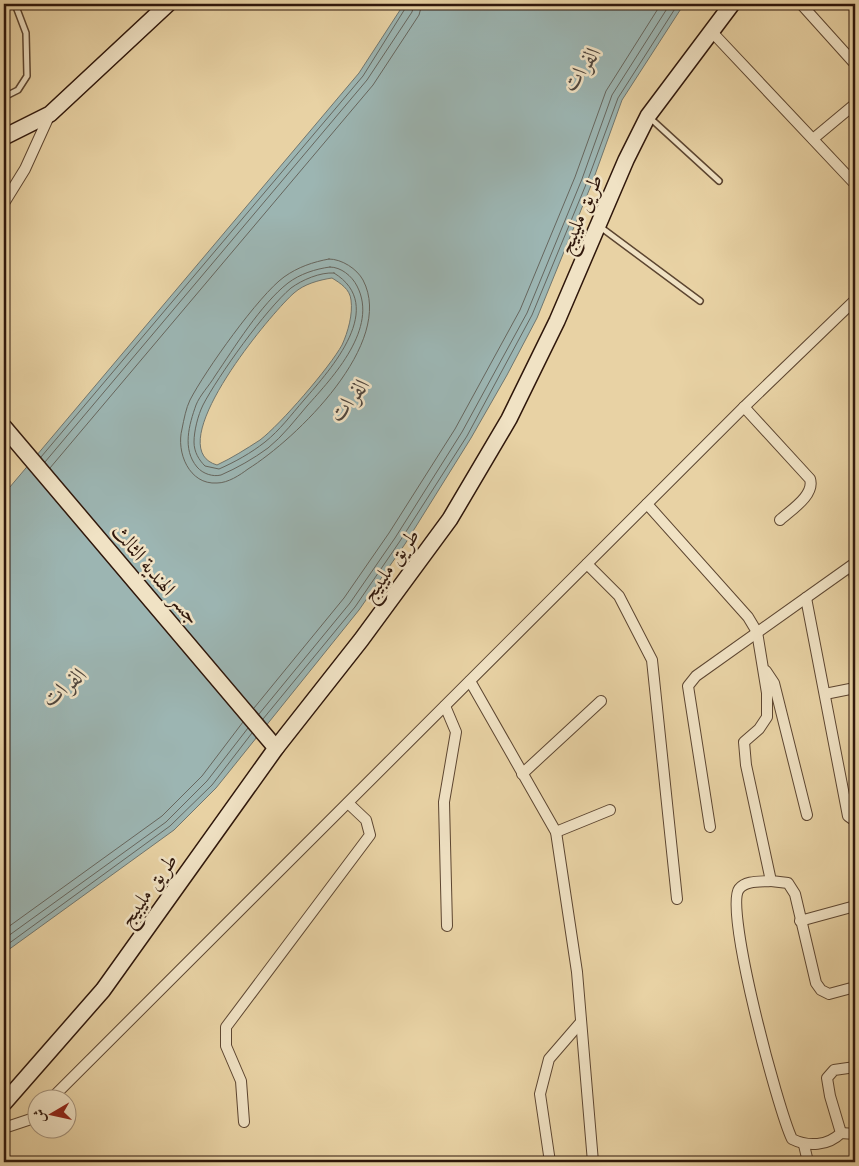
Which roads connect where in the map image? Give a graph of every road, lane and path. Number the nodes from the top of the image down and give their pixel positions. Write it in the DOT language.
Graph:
graph roads {
  1 [pos="15,4"];
  2 [pos="168,4"];
  3 [pos="732,4"];
  4 [pos="801,4"];
  5 [pos="711,32"];
  6 [pos="855,64"];
  7 [pos="4,96"];
  8 [pos="855,104"];
  9 [pos="50,114"];
  10 [pos="648,116"];
  11 [pos="4,137"];
  12 [pos="813,139"];
  13 [pos="719,181"];
  14 [pos="855,184"];
  15 [pos="4,203"];
  16 [pos="599,226"];
  17 [pos="855,300"];
  18 [pos="700,301"];
  19 [pos="744,407"];
  20 [pos="4,427"];
  21 [pos="647,504"];
  22 [pos="780,520"];
  23 [pos="587,564"];
  24 [pos="854,564"];
  25 [pos="855,579"];
  26 [pos="806,598"];
  27 [pos="757,632"];
  28 [pos="764,668"];
  29 [pos="470,681"];
  30 [pos="855,688"];
  31 [pos="825,694"];
  32 [pos="601,702"];
  33 [pos="445,706"];
  34 [pos="276,748"];
  35 [pos="522,774"];
  36 [pos="348,803"];
  37 [pos="610,810"];
  38 [pos="807,816"];
  39 [pos="855,821"];
  40 [pos="710,827"];
  41 [pos="556,832"];
  42 [pos="771,881"];
  43 [pos="677,899"];
  44 [pos="855,906"];
  45 [pos="800,922"];
  46 [pos="447,926"];
  47 [pos="855,987"];
  48 [pos="581,1022"];
  49 [pos="855,1067"];
  50 [pos="62,1088"];
  51 [pos="4,1102"];
  52 [pos="28,1120"];
  53 [pos="244,1122"];
  54 [pos="4,1128"];
  55 [pos="841,1133"];
  56 [pos="855,1134"];
  57 [pos="804,1145"];
  58 [pos="550,1162"];
  59 [pos="593,1162"];
  60 [pos="808,1162"];
  1 -- 7 [label="lane"];
  2 -- 9 [label="street"];
  3 -- 5 [label="street, طريق مليبيج"];
  4 -- 6 [label="street"];
  5 -- 10 [label="street, طريق مليبيج"];
  5 -- 12 [label="street"];
  8 -- 12 [label="street"];
  9 -- 11 [label="street"];
  9 -- 15 [label="street"];
  10 -- 13 [label="lane"];
  10 -- 16 [label="street, طريق مليبيج"];
  12 -- 14 [label="street"];
  16 -- 18 [label="lane"];
  16 -- 34 [label="street, طريق مليبيج"];
  17 -- 19 [label="street"];
  19 -- 21 [label="street"];
  19 -- 22 [label="street"];
  20 -- 34 [label="street, جسر الهندية الثالث"];
  21 -- 23 [label="street"];
  21 -- 27 [label="street"];
  23 -- 29 [label="street"];
  23 -- 43 [label="street"];
  24 -- 25 [label="street"];
  24 -- 26 [label="street"];
  26 -- 27 [label="street"];
  26 -- 31 [label="street"];
  27 -- 28 [label="street"];
  27 -- 40 [label="street"];
  28 -- 38 [label="street"];
  28 -- 42 [label="street"];
  29 -- 33 [label="street"];
  29 -- 35 [label="street"];
  30 -- 31 [label="street"];
  31 -- 39 [label="street"];
  32 -- 35 [label="street"];
  33 -- 36 [label="street"];
  33 -- 46 [label="street"];
  34 -- 51 [label="street, طريق مليبيج"];
  35 -- 41 [label="street"];
  36 -- 50 [label="street"];
  36 -- 53 [label="street"];
  37 -- 41 [label="street"];
  41 -- 48 [label="street"];
  42 -- 45 [label="street"];
  42 -- 57 [label="street"];
  44 -- 45 [label="street"];
  45 -- 47 [label="street"];
  48 -- 58 [label="street"];
  48 -- 59 [label="street"];
  49 -- 55 [label="street"];
  52 -- 54 [label="street"];
  55 -- 56 [label="street"];
  55 -- 57 [label="street"];
  57 -- 60 [label="street"];
}
